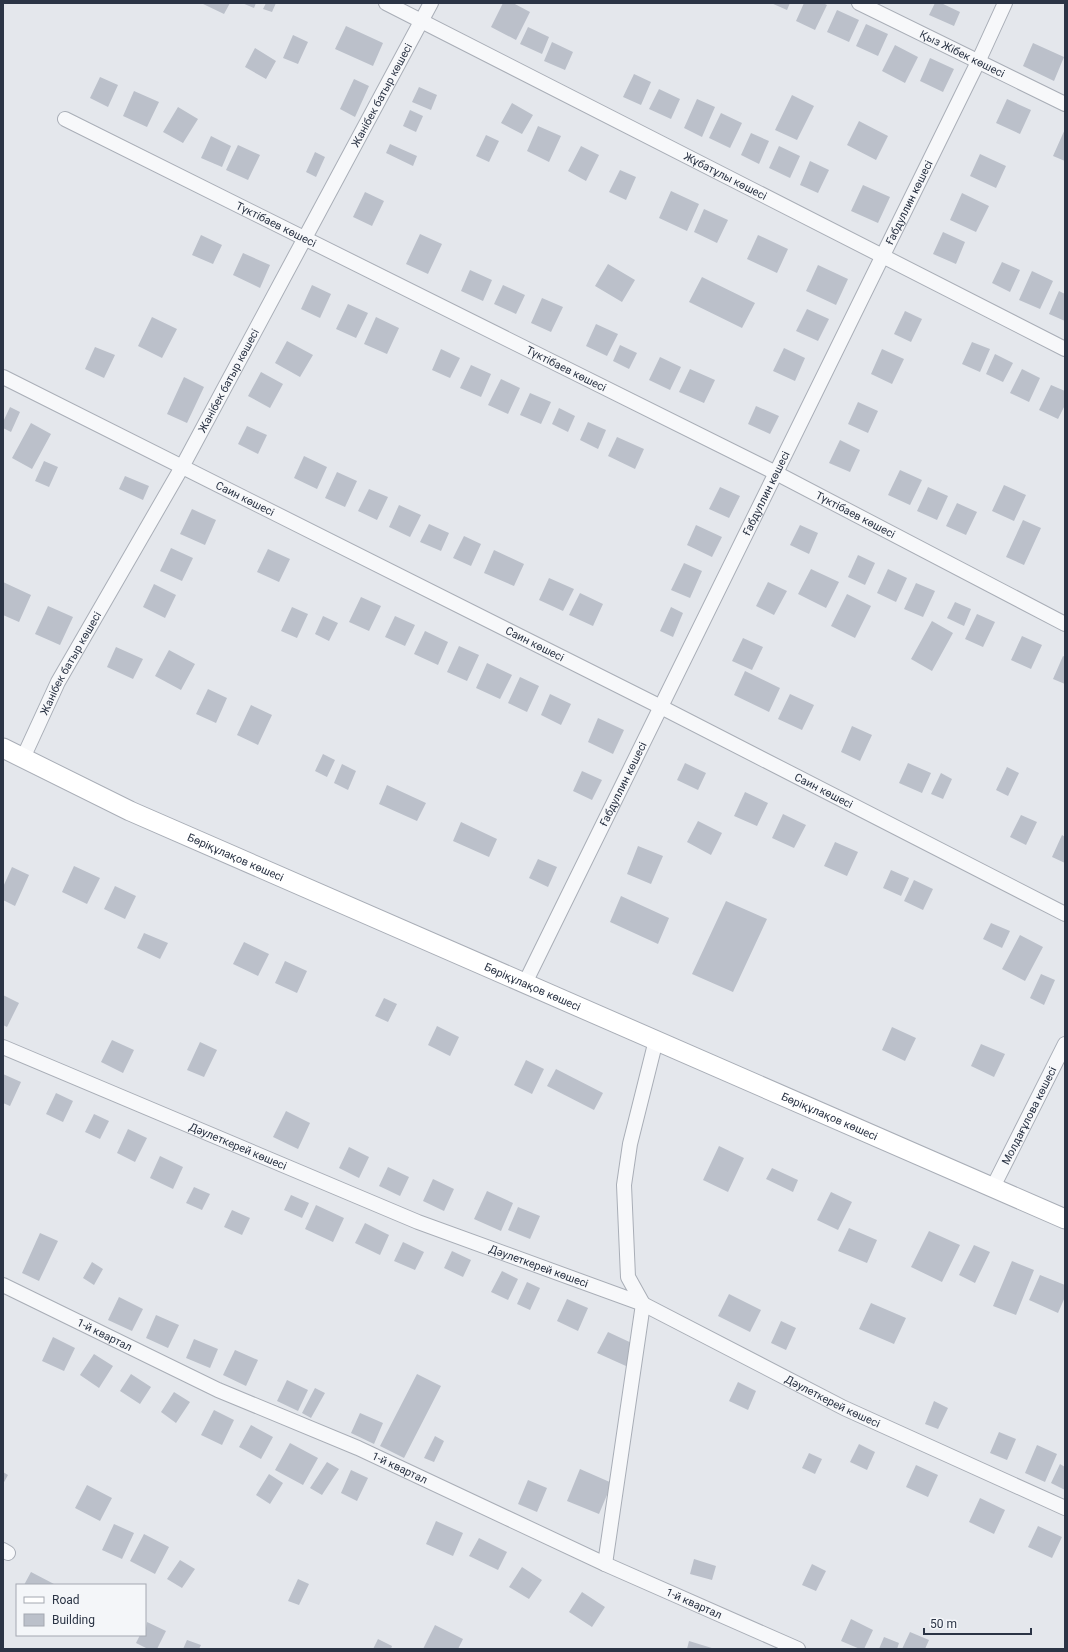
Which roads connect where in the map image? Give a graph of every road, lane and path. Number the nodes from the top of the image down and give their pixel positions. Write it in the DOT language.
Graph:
graph roads {
  1 [pos="386,3"];
  2 [pos="431,3"];
  3 [pos="859,3"];
  4 [pos="1005,3"];
  5 [pos="422,21"];
  6 [pos="978,62"];
  7 [pos="1065,104"];
  8 [pos="65,119"];
  9 [pos="305,239"];
  10 [pos="882,257"];
  11 [pos="1065,349"];
  12 [pos="3,377"];
  13 [pos="182,467"];
  14 [pos="776,473"];
  15 [pos="1065,624"];
  16 [pos="661,707"];
  17 [pos="3,748"];
  18 [pos="23,758"];
  19 [pos="1065,914"];
  20 [pos="525,983"];
  21 [pos="656,1040"];
  22 [pos="1065,1044"];
  23 [pos="3,1047"];
  24 [pos="993,1187"];
  25 [pos="1065,1218"];
  26 [pos="3,1285"];
  27 [pos="642,1304"];
  28 [pos="1065,1508"];
  29 [pos="606,1564"];
  30 [pos="798,1649"];
  1 -- 5 [label="street, Жұбатұлы көшесі"];
  2 -- 5 [label="street, Жанібек батыр көшесі"];
  3 -- 6 [label="street, Қыз Жібек көшесі"];
  4 -- 6 [label="street, Ғабдуллин көшесі"];
  5 -- 9 [label="street, Жанібек батыр көшесі"];
  5 -- 10 [label="street, Жұбатұлы көшесі"];
  6 -- 7 [label="street, Қыз Жібек көшесі"];
  6 -- 10 [label="street, Ғабдуллин көшесі"];
  8 -- 9 [label="street, Түктібаев көшесі"];
  9 -- 13 [label="street, Жанібек батыр көшесі"];
  9 -- 14 [label="street, Түктібаев көшесі"];
  10 -- 11 [label="street, Жұбатұлы көшесі"];
  10 -- 14 [label="street, Ғабдуллин көшесі"];
  12 -- 13 [label="street, Саин көшесі"];
  13 -- 16 [label="street, Саин көшесі"];
  13 -- 18 [label="street, Жанібек батыр көшесі"];
  14 -- 15 [label="street, Түктібаев көшесі"];
  14 -- 16 [label="street, Ғабдуллин көшесі"];
  16 -- 19 [label="street, Саин көшесі"];
  16 -- 20 [label="street, Ғабдуллин көшесі"];
  17 -- 18 [label="street, Бөріқұлақов көшесі"];
  18 -- 20 [label="street, Бөріқұлақов көшесі"];
  20 -- 21 [label="street, Бөріқұлақов көшесі"];
  21 -- 24 [label="street, Бөріқұлақов көшесі"];
  21 -- 27 [label="street"];
  22 -- 24 [label="street, Молдағұлова көшесі"];
  23 -- 27 [label="street, Дәулеткерей көшесі"];
  24 -- 25 [label="street, Бөріқұлақов көшесі"];
  26 -- 29 [label="street, 1-й квартал"];
  27 -- 28 [label="street, Дәулеткерей көшесі"];
  27 -- 29 [label="street"];
  29 -- 30 [label="street, 1-й квартал"];
}
